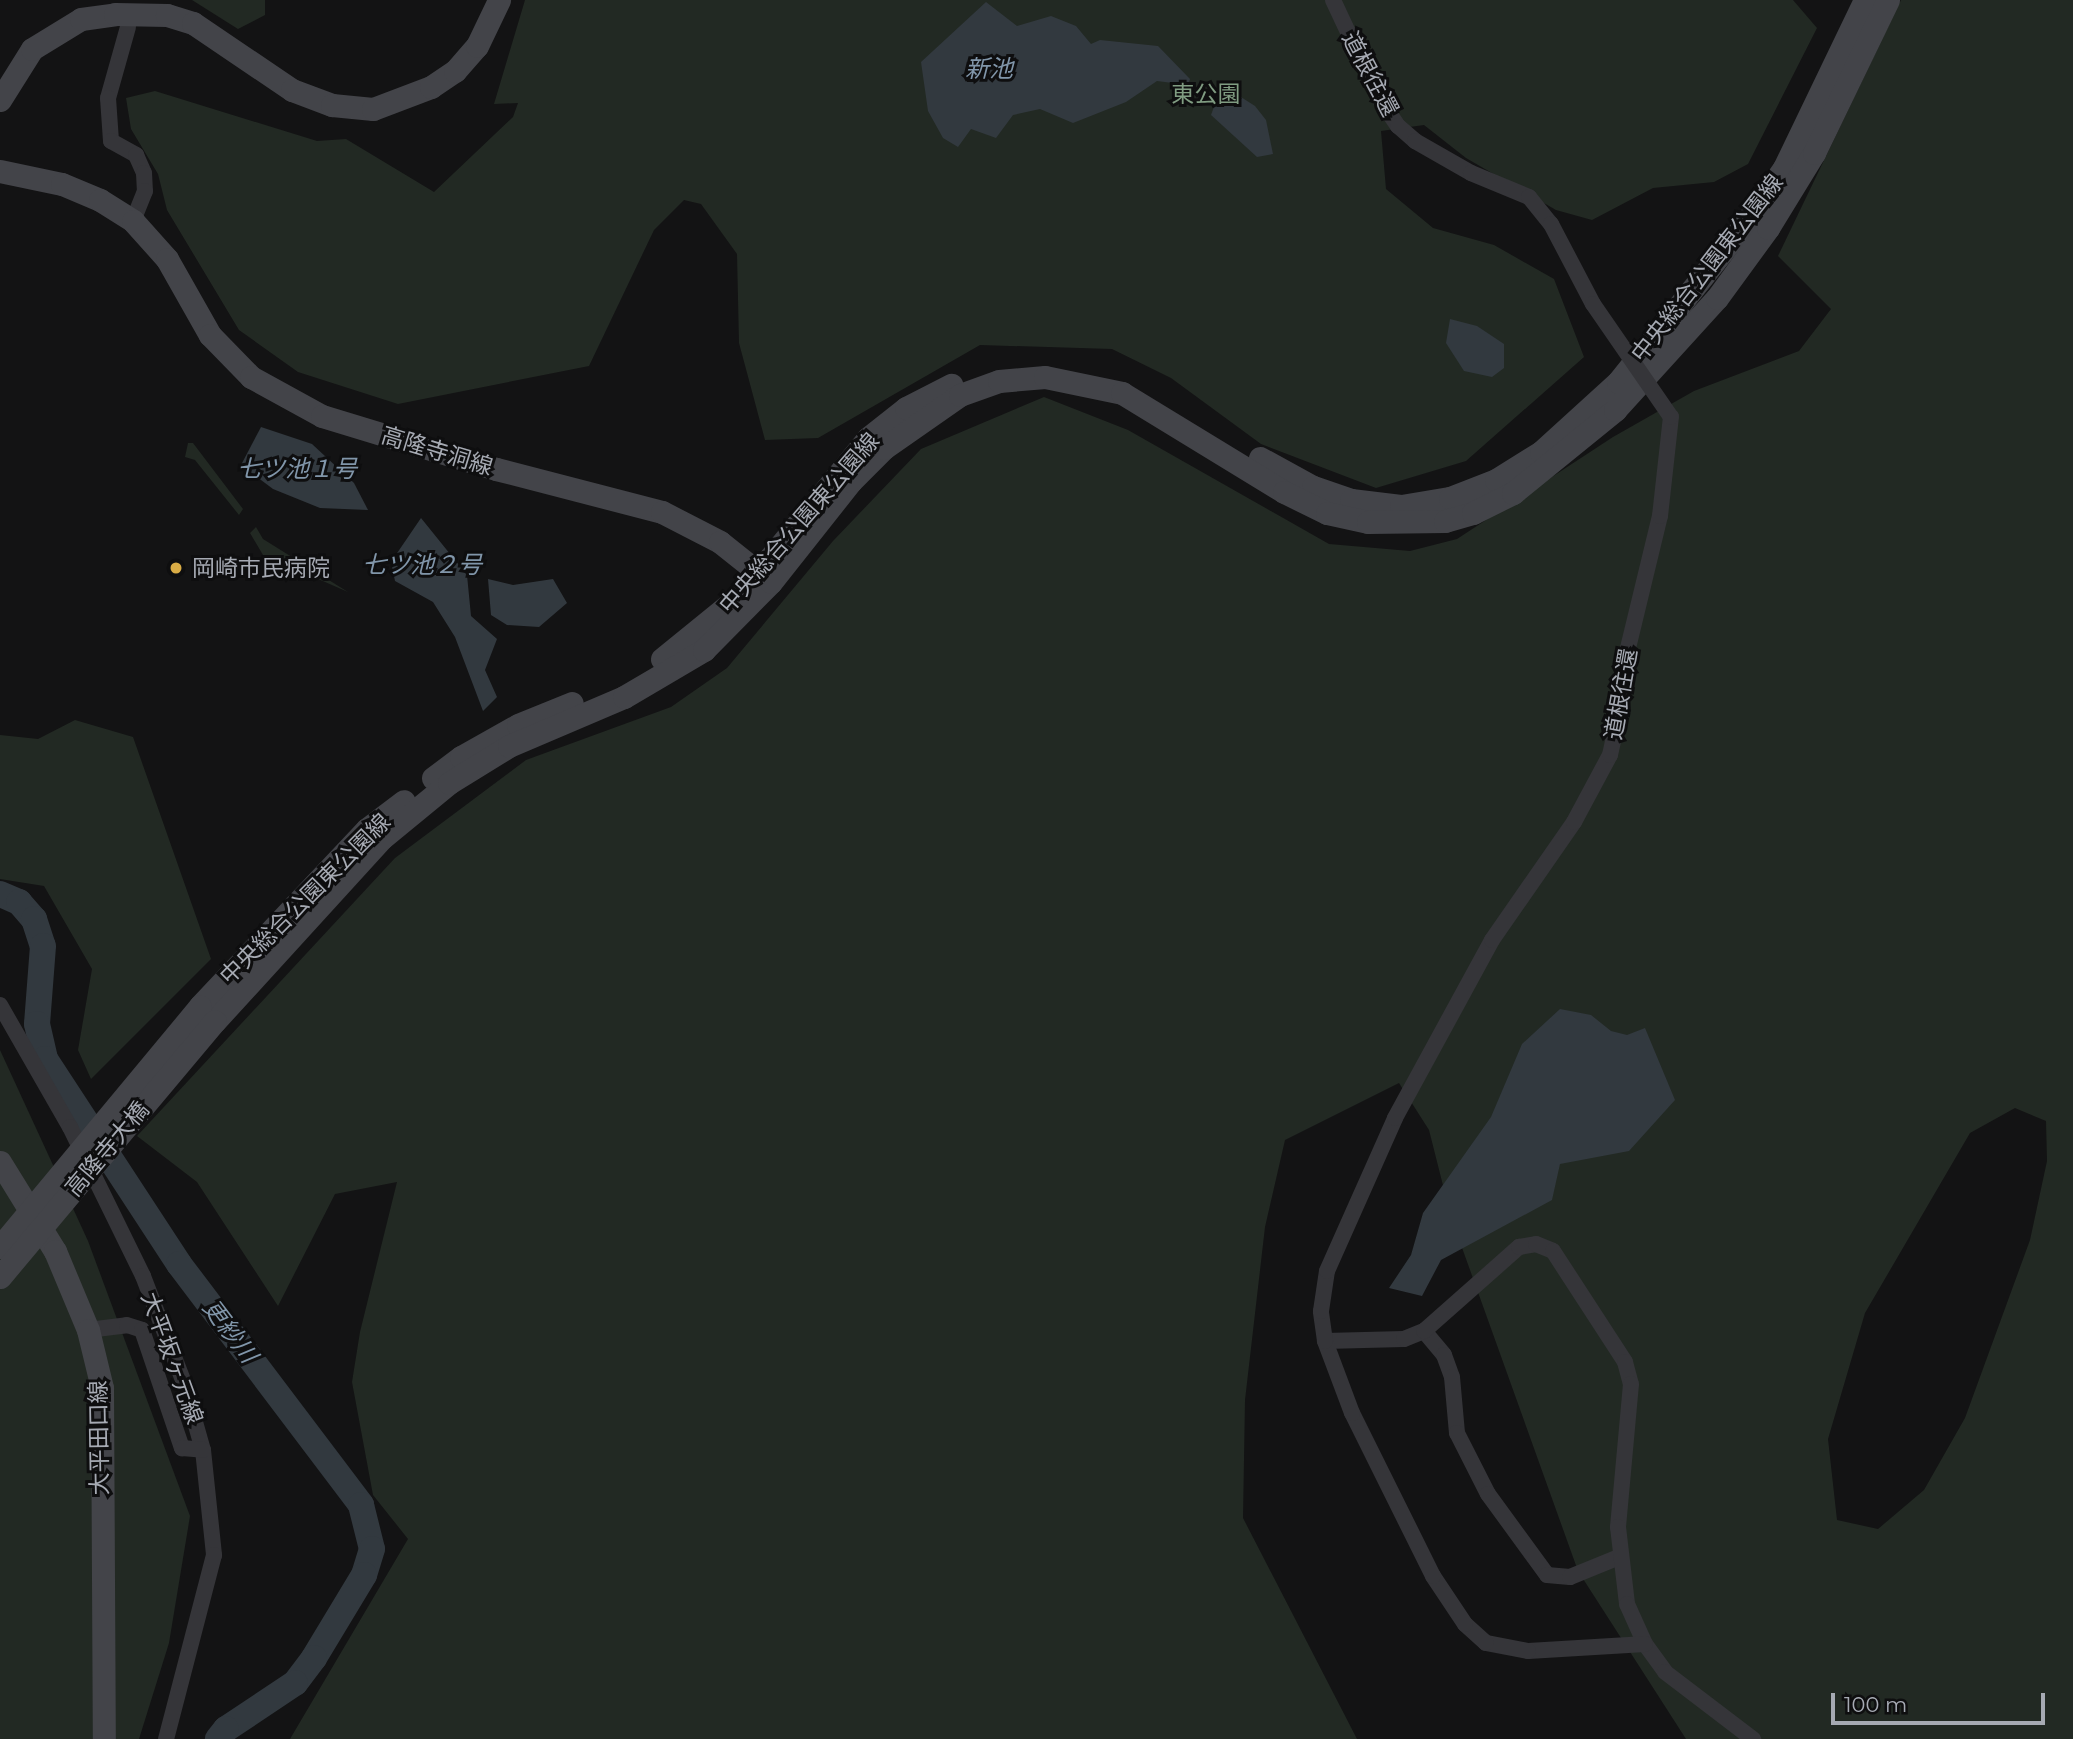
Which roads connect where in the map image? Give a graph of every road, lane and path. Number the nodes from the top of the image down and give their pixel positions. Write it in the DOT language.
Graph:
graph roads {
  1 [pos="499,0"];
  2 [pos="1334,0"];
  3 [pos="1865,0"];
  4 [pos="1888,0"];
  5 [pos="128,27"];
  6 [pos="0,100"];
  7 [pos="0,171"];
  8 [pos="133,221"];
  9 [pos="765,577"];
  10 [pos="0,1005"];
  11 [pos="207,1013"];
  12 [pos="0,1162"];
  13 [pos="0,1247"];
  14 [pos="0,1277"];
  15 [pos="88,1330"];
  16 [pos="1424,1331"];
  17 [pos="1325,1341"];
  18 [pos="203,1450"];
  19 [pos="1619,1557"];
  20 [pos="1645,1644"];
  21 [pos="104,1739"];
  22 [pos="166,1739"];
  23 [pos="1753,1739"];
  1 -- 6 [label="street"];
  2 -- 17 [label="street, 道根往還, bridge"];
  3 -- 9 [label="street, 中央総合公園東公園線"];
  4 -- 9 [label="street"];
  5 -- 8 [label="street"];
  7 -- 8 [label="street"];
  8 -- 9 [label="street, 高隆寺洞線"];
  9 -- 11 [label="street, 中央総合公園東公園線"];
  10 -- 18 [label="street, 大平坂ヶ元線"];
  11 -- 13 [label="street, 高隆寺大橋, bridge"];
  11 -- 14 [label="street, 高隆寺大橋, bridge"];
  12 -- 15 [label="street, 大平田口線"];
  15 -- 18 [label="street"];
  15 -- 21 [label="street, 大平田口線"];
  16 -- 17 [label="street"];
  16 -- 19 [label="street"];
  16 -- 19 [label="street"];
  17 -- 20 [label="street, 道根往還"];
  18 -- 22 [label="street, 大平坂ヶ元線"];
  19 -- 20 [label="street"];
  20 -- 23 [label="street"];
}
